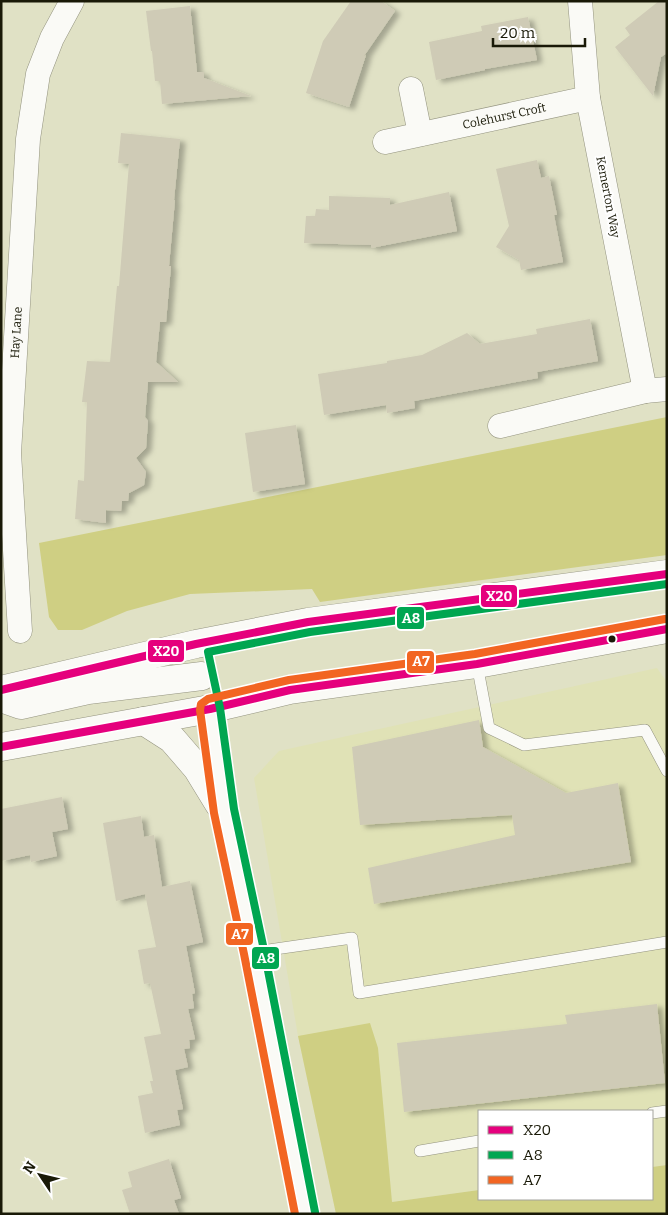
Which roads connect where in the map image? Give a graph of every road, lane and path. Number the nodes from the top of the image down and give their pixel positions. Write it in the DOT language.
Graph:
graph roads {
  1 [pos="51,1"];
  2 [pos="72,1"];
  3 [pos="580,1"];
  4 [pos="52,38"];
  5 [pos="411,89"];
  6 [pos="588,98"];
  7 [pos="420,134"];
  8 [pos="385,142"];
  9 [pos="656,390"];
  10 [pos="500,426"];
  11 [pos="667,574"];
  12 [pos="667,630"];
  13 [pos="20,631"];
  14 [pos="196,644"];
  15 [pos="477,664"];
  16 [pos="202,676"];
  17 [pos="1,690"];
  18 [pos="1,698"];
  19 [pos="210,709"];
  20 [pos="144,721"];
  21 [pos="1,747"];
  22 [pos="667,770"];
  23 [pos="224,811"];
  24 [pos="667,942"];
  25 [pos="254,952"];
  26 [pos="667,1111"];
  27 [pos="653,1113"];
  28 [pos="478,1141"];
  29 [pos="420,1151"];
  30 [pos="305,1214"];
  1 -- 4 [label="street, Hay Lane"];
  2 -- 4 [label="street, Hay Lane"];
  3 -- 6 [label="street, Kemerton Way"];
  4 -- 13 [label="street, Hay Lane"];
  5 -- 7 [label="street"];
  6 -- 7 [label="street, Colehurst Croft"];
  6 -- 9 [label="street, Kemerton Way"];
  7 -- 8 [label="street, Colehurst Croft"];
  9 -- 10 [label="street, Kemerton Way"];
  11 -- 14 [label="main road"];
  12 -- 15 [label="main road"];
  14 -- 16 [label="main road"];
  14 -- 17 [label="main road"];
  15 -- 19 [label="main road"];
  15 -- 22 [label="lane"];
  16 -- 18 [label="main road"];
  16 -- 19 [label="main road"];
  19 -- 20 [label="main road"];
  19 -- 23 [label="main road"];
  20 -- 21 [label="main road"];
  20 -- 23 [label="main road"];
  23 -- 25 [label="main road"];
  24 -- 25 [label="lane"];
  25 -- 30 [label="main road"];
  26 -- 27 [label="lane"];
  28 -- 29 [label="lane"];
}
